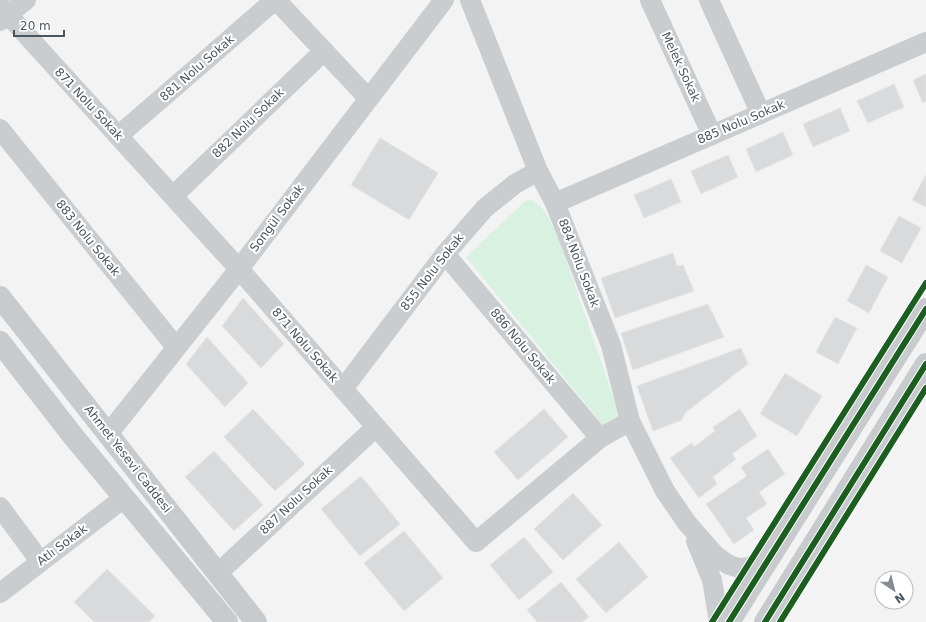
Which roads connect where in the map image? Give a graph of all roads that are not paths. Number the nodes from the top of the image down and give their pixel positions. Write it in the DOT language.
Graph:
graph roads {
  1 [pos="26,0"];
  2 [pos="276,0"];
  3 [pos="470,0"];
  4 [pos="650,0"];
  5 [pos="709,0"];
  6 [pos="435,3"];
  7 [pos="2,14"];
  8 [pos="926,42"];
  9 [pos="324,51"];
  10 [pos="368,98"];
  11 [pos="761,114"];
  12 [pos="0,129"];
  13 [pos="712,135"];
  14 [pos="118,136"];
  15 [pos="538,171"];
  16 [pos="173,196"];
  17 [pos="555,202"];
  18 [pos="445,254"];
  19 [pos="239,269"];
  20 [pos="0,297"];
  21 [pos="926,309"];
  22 [pos="0,342"];
  23 [pos="176,347"];
  24 [pos="926,364"];
  25 [pos="343,389"];
  26 [pos="630,421"];
  27 [pos="376,427"];
  28 [pos="108,434"];
  29 [pos="600,438"];
  30 [pos="124,498"];
  31 [pos="0,507"];
  32 [pos="687,523"];
  33 [pos="774,551"];
  34 [pos="40,561"];
  35 [pos="217,574"];
  36 [pos="0,593"];
  37 [pos="227,622"];
  38 [pos="256,622"];
  39 [pos="719,622"];
  40 [pos="729,622"];
  41 [pos="765,622"];
  1 -- 7 [label="street"];
  2 -- 9 [label="street, 881 Nolu Sokak"];
  2 -- 14 [label="street, 881 Nolu Sokak"];
  3 -- 15 [label="street, 884 Nolu Sokak"];
  4 -- 13 [label="street, Melek Sokak"];
  5 -- 11 [label="street"];
  6 -- 10 [label="street, Songül Sokak"];
  7 -- 14 [label="street, 871 Nolu Sokak"];
  8 -- 11 [label="street, 885 Nolu Sokak"];
  9 -- 10 [label="street, 881 Nolu Sokak"];
  9 -- 16 [label="street, 882 Nolu Sokak"];
  10 -- 19 [label="street, Songül Sokak"];
  11 -- 13 [label="street, 885 Nolu Sokak"];
  12 -- 23 [label="street, 883 Nolu Sokak"];
  13 -- 17 [label="street, 885 Nolu Sokak"];
  14 -- 16 [label="street, 871 Nolu Sokak"];
  15 -- 17 [label="street, 884 Nolu Sokak"];
  15 -- 18 [label="street, 855 Nolu Sokak"];
  16 -- 19 [label="street, 871 Nolu Sokak"];
  17 -- 26 [label="street, 884 Nolu Sokak"];
  18 -- 25 [label="street, 855 Nolu Sokak"];
  18 -- 29 [label="street, 886 Nolu Sokak"];
  19 -- 23 [label="street, Songül Sokak"];
  19 -- 25 [label="street, 871 Nolu Sokak"];
  20 -- 28 [label="main road, Ahmet Yesevi Caddesi"];
  21 -- 33 [label="main road"];
  22 -- 30 [label="main road"];
  23 -- 28 [label="street, Songül Sokak"];
  24 -- 41 [label="main road"];
  25 -- 27 [label="street, 871 Nolu Sokak"];
  26 -- 29 [label="street, 871 Nolu Sokak"];
  26 -- 32 [label="street, 884 Nolu Sokak"];
  27 -- 29 [label="street, 871 Nolu Sokak"];
  27 -- 35 [label="street, 887 Nolu Sokak"];
  28 -- 35 [label="main road, Ahmet Yesevi Caddesi"];
  30 -- 34 [label="street, Atlı Sokak"];
  30 -- 37 [label="main road"];
  31 -- 34 [label="street"];
  32 -- 33 [label="street"];
  32 -- 39 [label="street"];
  33 -- 40 [label="main road"];
  34 -- 36 [label="street, Atlı Sokak"];
  35 -- 38 [label="main road, Ahmet Yesevi Caddesi"];
}
